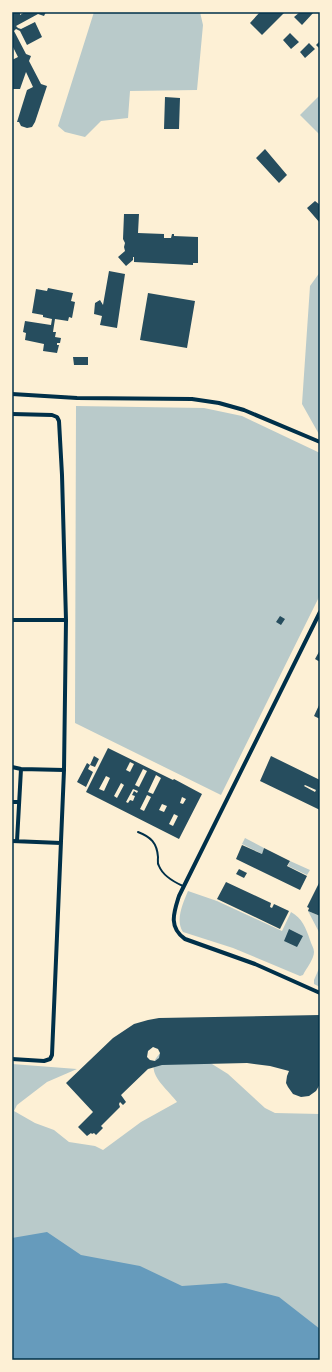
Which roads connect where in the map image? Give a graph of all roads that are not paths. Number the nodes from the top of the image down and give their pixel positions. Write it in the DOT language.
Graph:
graph roads {
  1 [pos="12,394"];
  2 [pos="12,414"];
  3 [pos="320,442"];
  4 [pos="320,612"];
  5 [pos="12,620"];
  6 [pos="66,620"];
  7 [pos="12,767"];
  8 [pos="21,769"];
  9 [pos="64,770"];
  10 [pos="12,802"];
  11 [pos="18,802"];
  12 [pos="138,832"];
  13 [pos="14,841"];
  14 [pos="62,843"];
  15 [pos="184,886"];
  16 [pos="320,993"];
  17 [pos="12,1059"];
  1 -- 3 [label="street"];
  2 -- 6 [label="street"];
  4 -- 15 [label="street"];
  5 -- 6 [label="street"];
  6 -- 9 [label="street"];
  7 -- 8 [label="street"];
  8 -- 9 [label="street"];
  8 -- 11 [label="street"];
  9 -- 14 [label="street"];
  10 -- 11 [label="street"];
  11 -- 13 [label="street"];
  12 -- 15 [label="lane"];
  13 -- 14 [label="street"];
  14 -- 17 [label="street"];
  15 -- 16 [label="street"];
}
